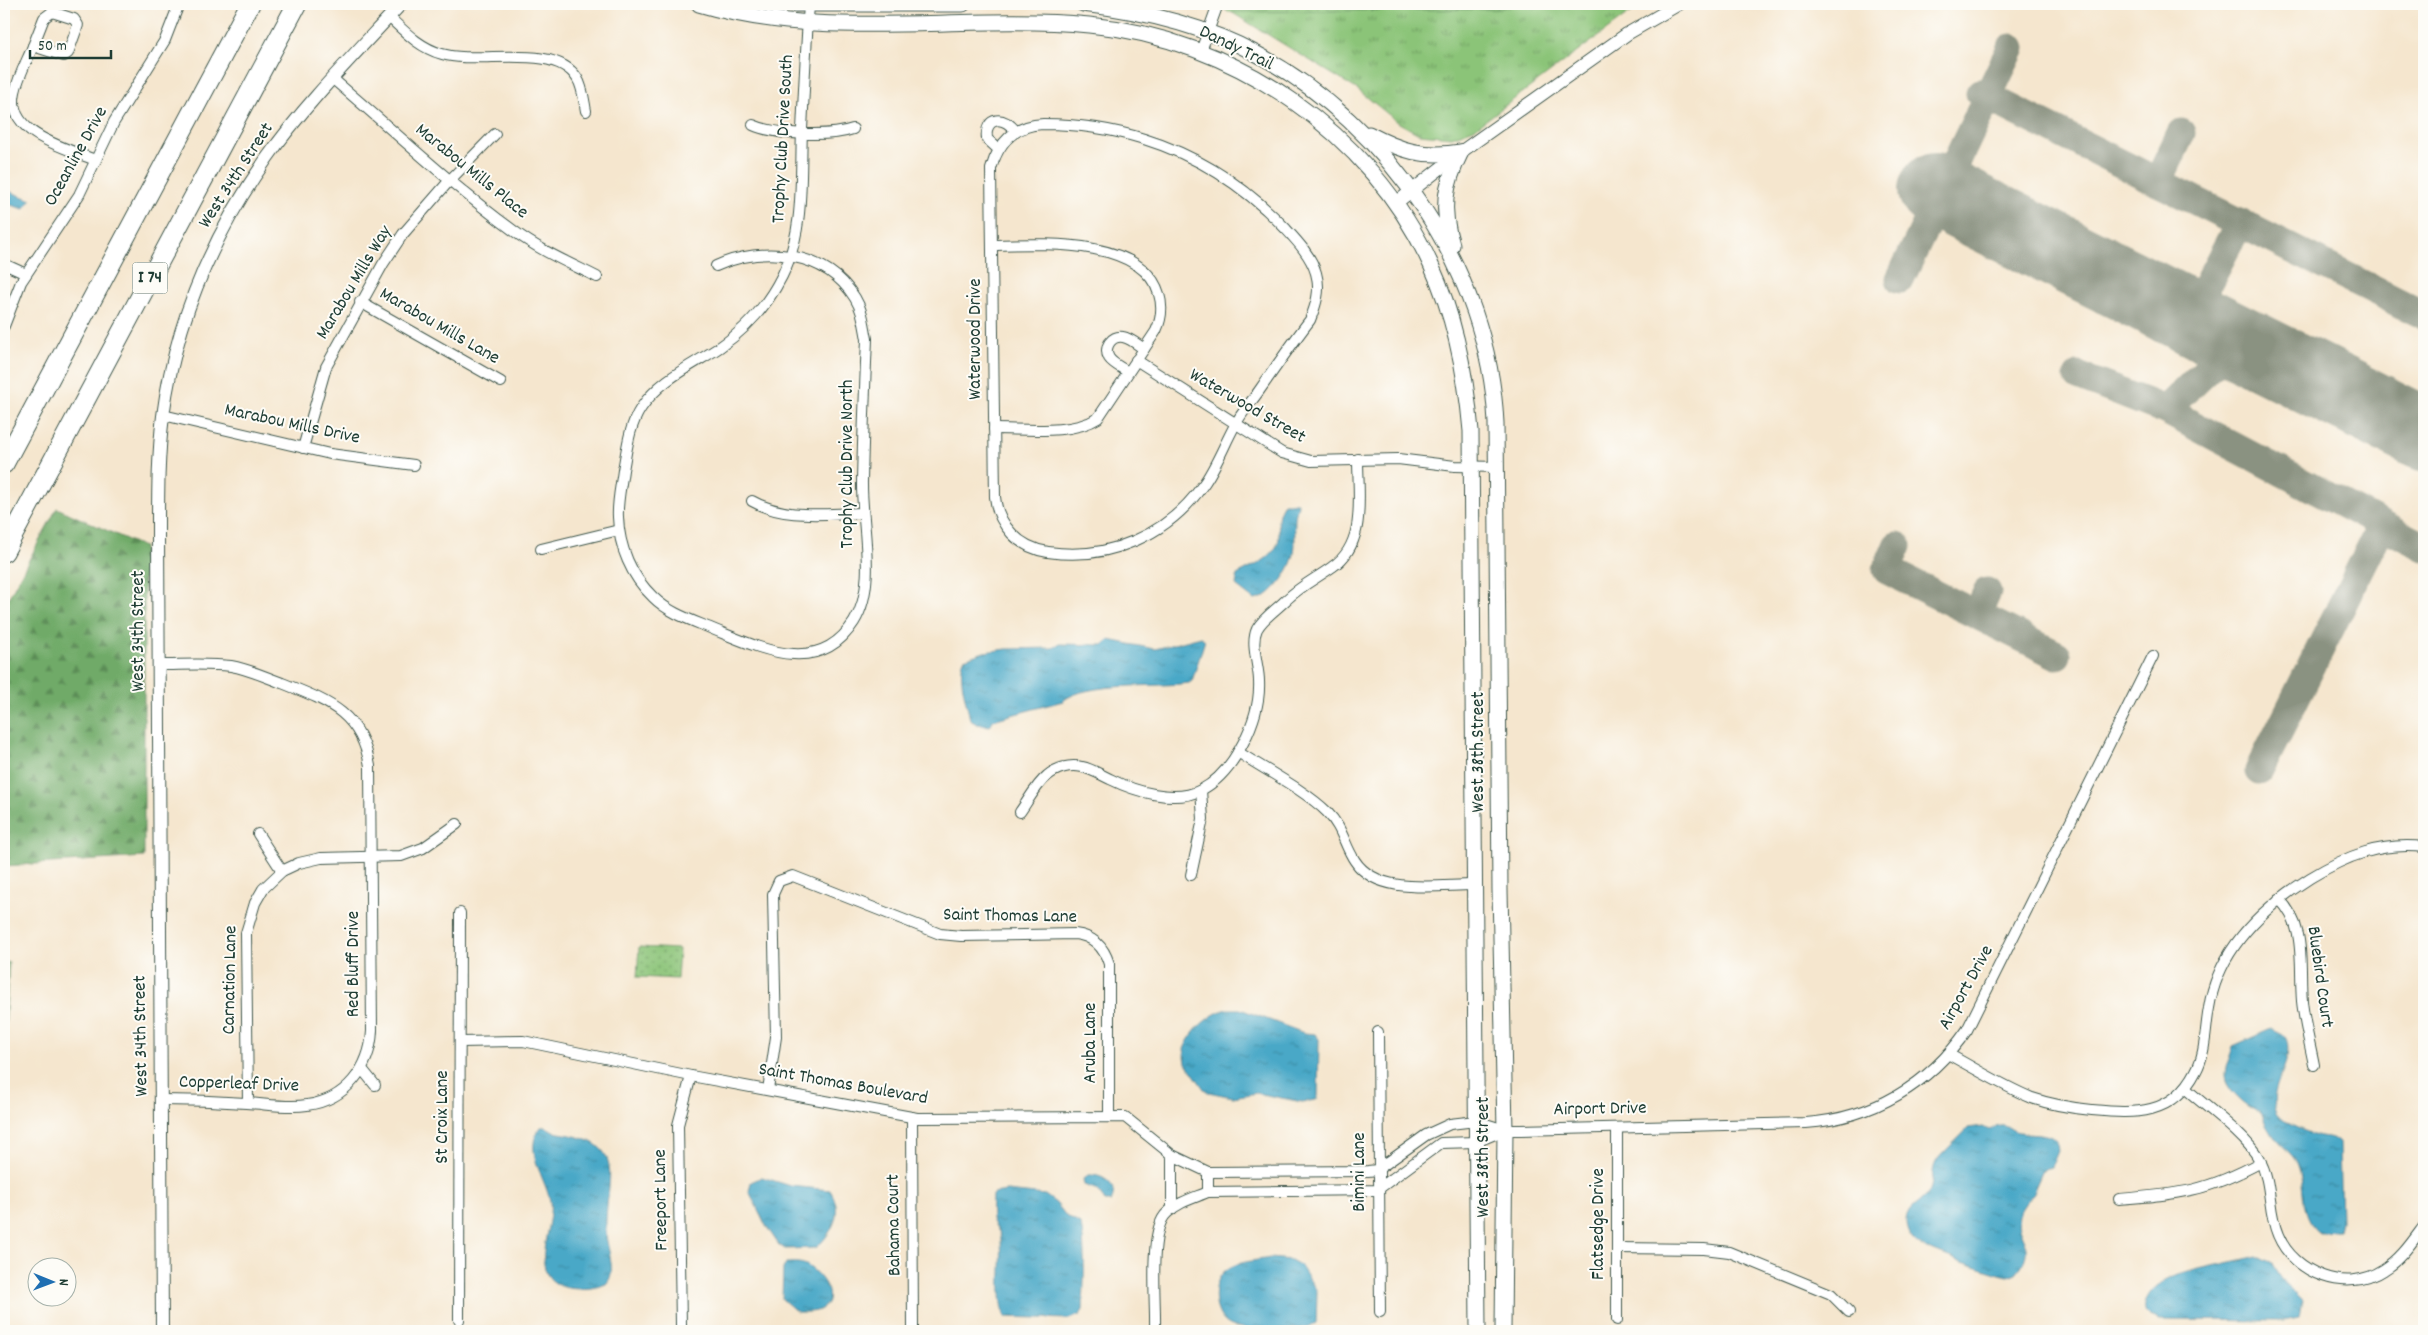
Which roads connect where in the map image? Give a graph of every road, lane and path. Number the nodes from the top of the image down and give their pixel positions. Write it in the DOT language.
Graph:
graph roads {
  1 [pos="180,4"];
  2 [pos="250,4"];
  3 [pos="297,4"];
  4 [pos="400,4"];
  5 [pos="699,4"];
  6 [pos="802,4"];
  7 [pos="963,4"];
  8 [pos="1083,4"];
  9 [pos="1218,4"];
  10 [pos="1679,4"];
  11 [pos="389,17"];
  12 [pos="808,24"];
  13 [pos="1208,32"];
  14 [pos="33,46"];
  15 [pos="1201,52"];
  16 [pos="333,79"];
  17 [pos="586,111"];
  18 [pos="754,125"];
  19 [pos="853,128"];
  20 [pos="1358,128"];
  21 [pos="802,132"];
  22 [pos="1016,132"];
  23 [pos="495,134"];
  24 [pos="998,149"];
  25 [pos="1461,152"];
  26 [pos="95,160"];
  27 [pos="450,180"];
  28 [pos="1411,191"];
  29 [pos="1396,203"];
  30 [pos="993,245"];
  31 [pos="790,256"];
  32 [pos="4,264"];
  33 [pos="716,266"];
  34 [pos="26,274"];
  35 [pos="597,277"];
  36 [pos="1464,285"];
  37 [pos="360,302"];
  38 [pos="4,325"];
  39 [pos="1144,348"];
  40 [pos="1136,360"];
  41 [pos="1128,372"];
  42 [pos="501,382"];
  43 [pos="163,415"];
  44 [pos="1236,424"];
  45 [pos="994,429"];
  46 [pos="303,448"];
  47 [pos="1358,459"];
  48 [pos="4,464"];
  49 [pos="414,465"];
  50 [pos="1471,467"];
  51 [pos="1496,467"];
  52 [pos="752,501"];
  53 [pos="863,513"];
  54 [pos="619,530"];
  55 [pos="541,549"];
  56 [pos="4,552"];
  57 [pos="778,654"];
  58 [pos="2153,656"];
  59 [pos="158,666"];
  60 [pos="1238,752"];
  61 [pos="1201,790"];
  62 [pos="1020,812"];
  63 [pos="457,824"];
  64 [pos="258,834"];
  65 [pos="2424,847"];
  66 [pos="371,858"];
  67 [pos="282,871"];
  68 [pos="1191,875"];
  69 [pos="1474,884"];
  70 [pos="2279,899"];
  71 [pos="460,913"];
  72 [pos="1108,970"];
  73 [pos="1378,1032"];
  74 [pos="460,1042"];
  75 [pos="1948,1054"];
  76 [pos="2314,1065"];
  77 [pos="362,1069"];
  78 [pos="691,1076"];
  79 [pos="375,1085"];
  80 [pos="2185,1088"];
  81 [pos="768,1090"];
  82 [pos="162,1100"];
  83 [pos="248,1103"];
  84 [pos="912,1117"];
  85 [pos="1109,1117"];
  86 [pos="1476,1121"];
  87 [pos="1617,1128"];
  88 [pos="1504,1130"];
  89 [pos="1476,1142"];
  90 [pos="1172,1155"];
  91 [pos="2261,1162"];
  92 [pos="1377,1170"];
  93 [pos="1208,1172"];
  94 [pos="1377,1190"];
  95 [pos="1208,1192"];
  96 [pos="2119,1199"];
  97 [pos="1172,1209"];
  98 [pos="2424,1226"];
  99 [pos="1617,1248"];
  100 [pos="1380,1312"];
  101 [pos="1849,1312"];
  102 [pos="459,1320"];
  103 [pos="1617,1320"];
  104 [pos="681,1326"];
  105 [pos="1155,1327"];
  106 [pos="162,1331"];
  107 [pos="913,1331"];
  108 [pos="1478,1331"];
  109 [pos="1503,1331"];
  1 -- 26 [label="street, Oceanline Drive"];
  2 -- 48 [label="highway, I 74"];
  3 -- 56 [label="highway, I 74"];
  4 -- 11 [label="street, West 34th Street"];
  5 -- 12 [label="main road, Dandy Trail"];
  6 -- 7 [label="main road"];
  6 -- 12 [label="street, Trophy Club Drive South"];
  8 -- 13 [label="main road, Dandy Trail"];
  9 -- 13 [label="street"];
  10 -- 25 [label="street"];
  11 -- 16 [label="street, West 34th Street"];
  11 -- 17 [label="street"];
  12 -- 15 [label="main road, Dandy Trail"];
  12 -- 21 [label="street, Trophy Club Drive South"];
  13 -- 15 [label="street"];
  13 -- 20 [label="main road, Dandy Trail"];
  14 -- 14 [label="street"];
  14 -- 26 [label="street"];
  15 -- 29 [label="main road, Dandy Trail"];
  16 -- 27 [label="street, Marabou Mills Place"];
  16 -- 43 [label="street, West 34th Street"];
  18 -- 21 [label="street"];
  19 -- 21 [label="street"];
  20 -- 25 [label="main road"];
  20 -- 28 [label="main road, Dandy Trail"];
  21 -- 31 [label="street, Trophy Club Drive South"];
  22 -- 24 [label="street, Waterwood Drive"];
  22 -- 24 [label="street"];
  22 -- 44 [label="street, Waterwood Drive"];
  23 -- 27 [label="street, Marabou Mills Way"];
  24 -- 30 [label="street, Waterwood Drive"];
  25 -- 28 [label="street"];
  25 -- 36 [label="main road"];
  26 -- 34 [label="street, Oceanline Drive"];
  27 -- 35 [label="street, Marabou Mills Place"];
  27 -- 37 [label="street, Marabou Mills Way"];
  28 -- 29 [label="street"];
  28 -- 36 [label="main road, West 38th Street"];
  29 -- 50 [label="main road, West 38th Street"];
  30 -- 39 [label="street"];
  30 -- 45 [label="street, Waterwood Drive"];
  31 -- 33 [label="street, Trophy Club Drive North"];
  31 -- 53 [label="street, Trophy Club Drive North"];
  31 -- 54 [label="street, Trophy Club Drive South"];
  32 -- 34 [label="street"];
  34 -- 38 [label="street, Oceanline Drive"];
  36 -- 51 [label="main road, West 38th Street"];
  37 -- 42 [label="street, Marabou Mills Lane"];
  37 -- 46 [label="street, Marabou Mills Way"];
  39 -- 40 [label="street"];
  39 -- 41 [label="street"];
  40 -- 41 [label="street"];
  40 -- 44 [label="street, Waterwood Street"];
  41 -- 45 [label="street"];
  43 -- 46 [label="street, Marabou Mills Drive"];
  43 -- 59 [label="street, West 34th Street"];
  44 -- 45 [label="street, Waterwood Drive"];
  44 -- 47 [label="street, Waterwood Street"];
  46 -- 49 [label="street, Marabou Mills Drive"];
  47 -- 50 [label="street, Waterwood Street"];
  47 -- 60 [label="street"];
  50 -- 51 [label="street, Waterwood Street"];
  50 -- 69 [label="main road, West 38th Street"];
  51 -- 88 [label="main road, West 38th Street"];
  52 -- 53 [label="street"];
  53 -- 57 [label="street, Trophy Club Drive North"];
  54 -- 55 [label="street"];
  54 -- 57 [label="street, Trophy Club Drive South"];
  58 -- 75 [label="street, Airport Drive"];
  59 -- 66 [label="street, Red Bluff Drive"];
  59 -- 82 [label="street, West 34th Street"];
  60 -- 61 [label="street"];
  60 -- 69 [label="street"];
  61 -- 62 [label="street"];
  61 -- 68 [label="street"];
  63 -- 66 [label="street, Carnation Lane"];
  64 -- 67 [label="street"];
  65 -- 70 [label="street"];
  66 -- 67 [label="street, Carnation Lane"];
  66 -- 77 [label="street, Red Bluff Drive"];
  67 -- 83 [label="street, Carnation Lane"];
  69 -- 86 [label="main road, West 38th Street"];
  70 -- 76 [label="street, Bluebird Court"];
  70 -- 80 [label="street"];
  71 -- 74 [label="street, St Croix Lane"];
  72 -- 81 [label="street, Saint Thomas Lane"];
  72 -- 85 [label="street, Aruba Lane"];
  73 -- 92 [label="street, Bimini Lane"];
  74 -- 78 [label="street, Saint Thomas Boulevard"];
  74 -- 102 [label="street, St Croix Lane"];
  75 -- 80 [label="street"];
  75 -- 87 [label="street, Airport Drive"];
  77 -- 79 [label="street"];
  77 -- 83 [label="street, Copperleaf Drive"];
  78 -- 81 [label="street, Saint Thomas Boulevard"];
  78 -- 104 [label="street, Freeport Lane"];
  80 -- 91 [label="street"];
  81 -- 84 [label="street, Saint Thomas Boulevard"];
  82 -- 83 [label="street, Copperleaf Drive"];
  82 -- 106 [label="street, West 34th Street"];
  84 -- 85 [label="street, Saint Thomas Boulevard"];
  84 -- 107 [label="street, Bahama Court"];
  85 -- 90 [label="street, Saint Thomas Boulevard"];
  86 -- 88 [label="street"];
  86 -- 89 [label="main road, West 38th Street"];
  86 -- 92 [label="street"];
  87 -- 88 [label="street, Airport Drive"];
  87 -- 99 [label="street, Flatsedge Drive"];
  88 -- 89 [label="street"];
  88 -- 109 [label="main road, West 38th Street"];
  89 -- 94 [label="street"];
  89 -- 108 [label="main road, West 38th Street"];
  90 -- 93 [label="street, Saint Thomas Boulevard"];
  90 -- 97 [label="street"];
  91 -- 96 [label="street"];
  91 -- 98 [label="street"];
  92 -- 93 [label="street, Saint Thomas Boulevard"];
  92 -- 94 [label="street, Bimini Lane"];
  93 -- 95 [label="street"];
  94 -- 95 [label="street"];
  94 -- 100 [label="street, Bimini Lane"];
  95 -- 97 [label="street"];
  97 -- 105 [label="street"];
  99 -- 101 [label="street"];
  99 -- 103 [label="street, Flatsedge Drive"];
}
